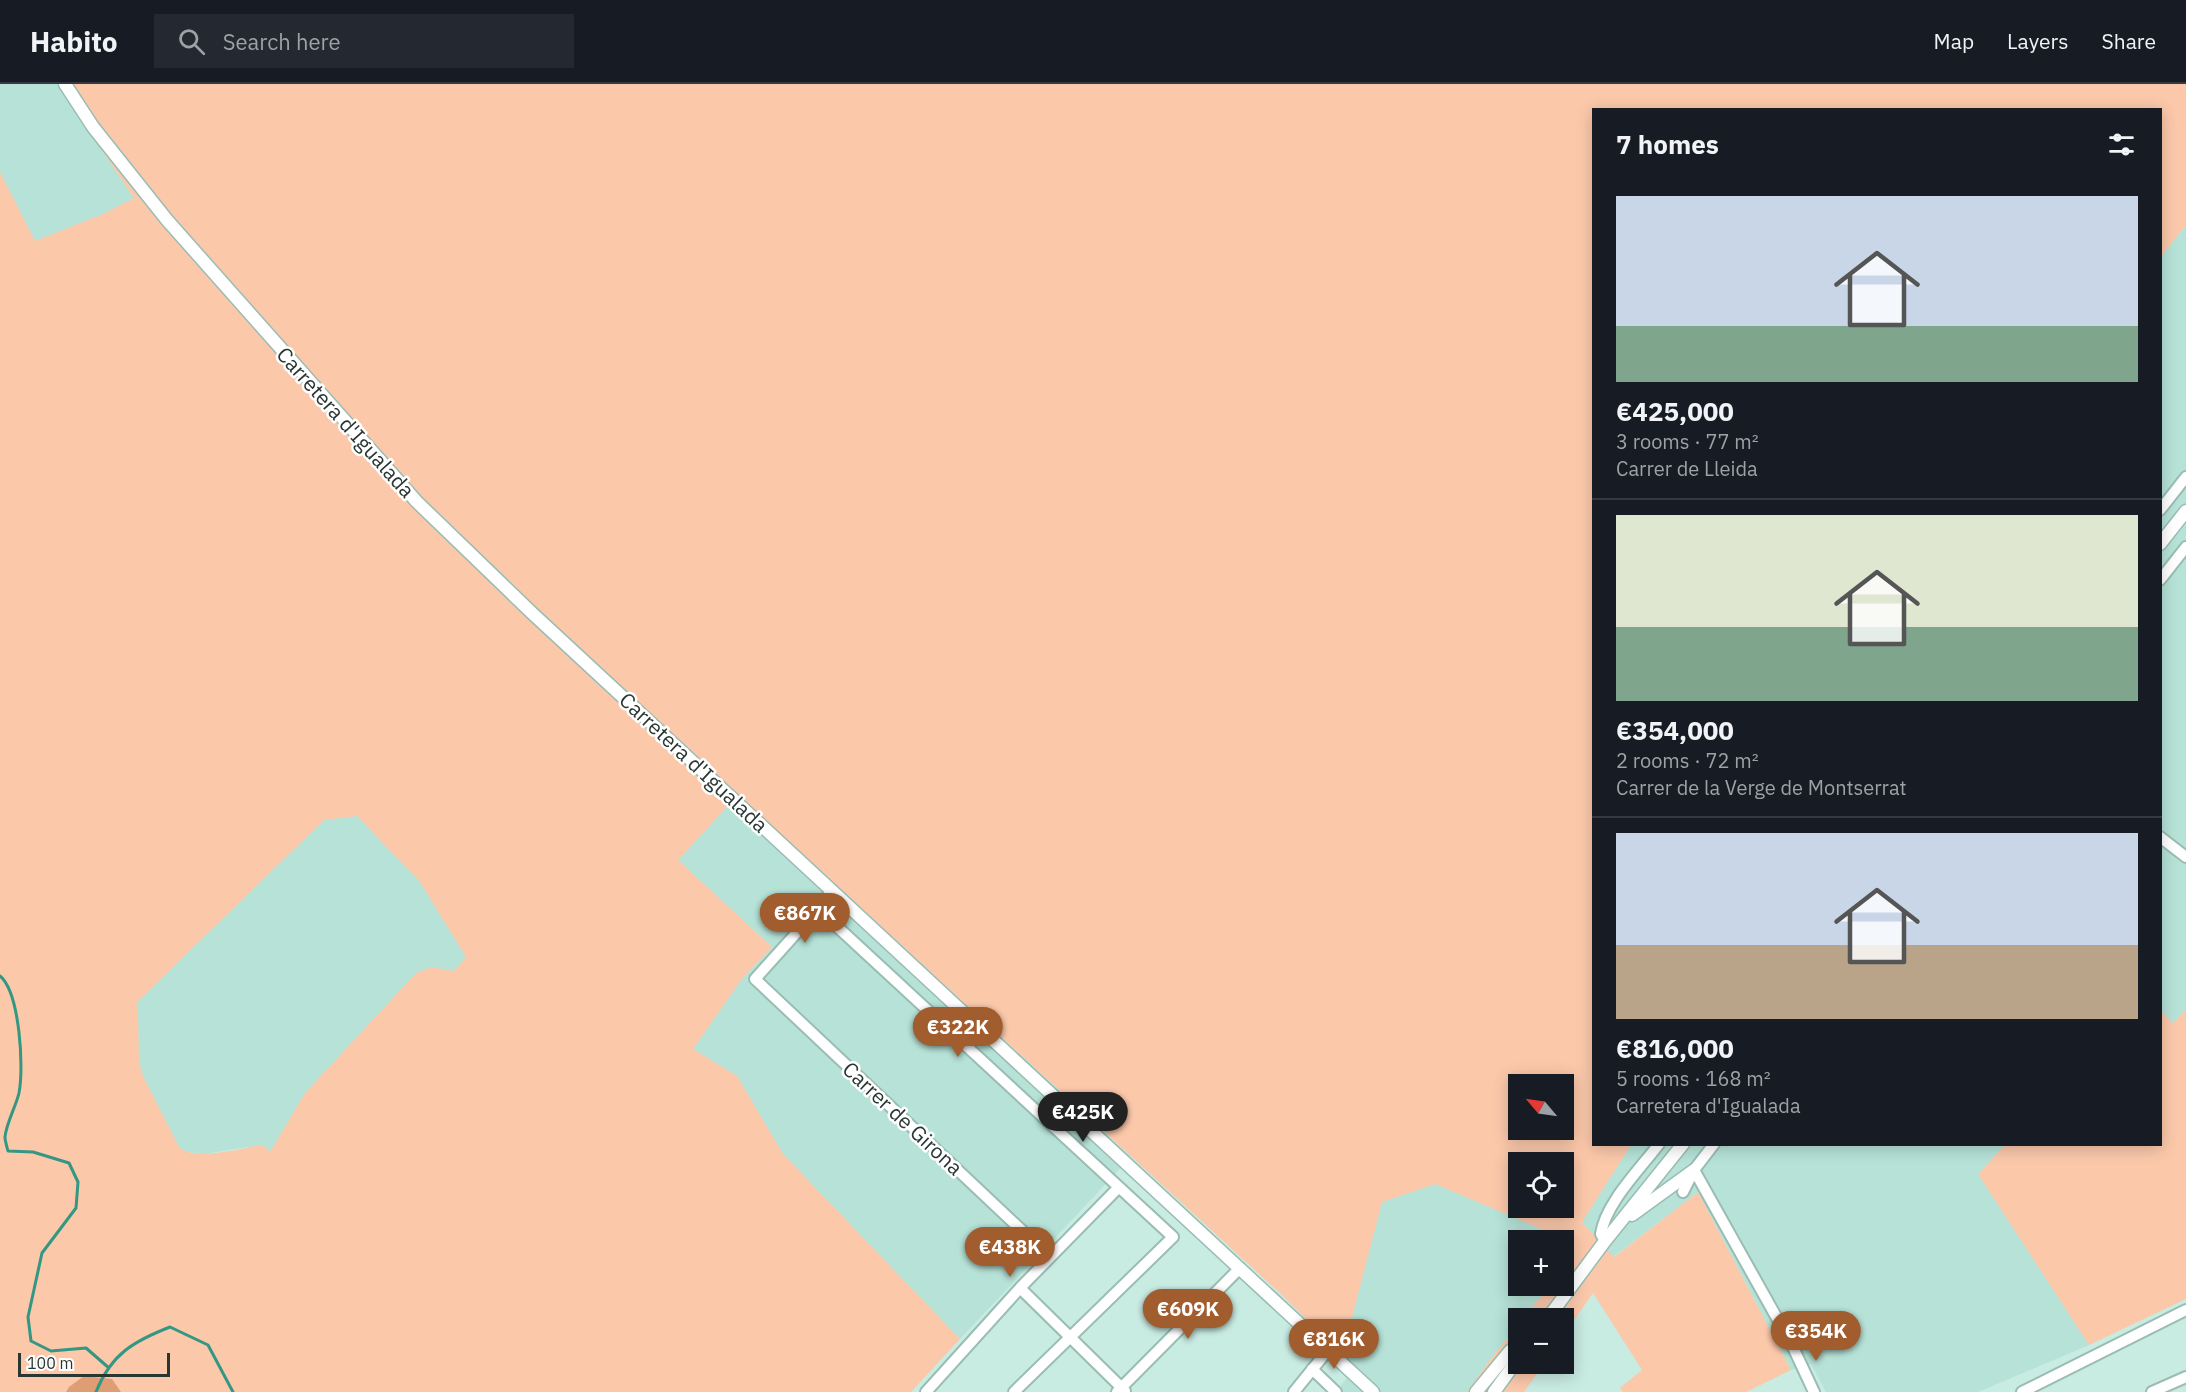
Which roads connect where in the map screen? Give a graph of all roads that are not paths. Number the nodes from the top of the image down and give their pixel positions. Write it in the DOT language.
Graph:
graph roads {
  1 [pos="65,84"];
  2 [pos="2186,477"];
  3 [pos="2162,507"];
  4 [pos="2186,511"];
  5 [pos="2162,541"];
  6 [pos="2186,547"];
  7 [pos="2162,577"];
  8 [pos="2162,839"];
  9 [pos="2186,857"];
  10 [pos="832,890"];
  11 [pos="818,909"];
  12 [pos="1657,1146"];
  13 [pos="1681,1146"];
  14 [pos="1712,1146"];
  15 [pos="1694,1170"];
  16 [pos="1119,1187"];
  17 [pos="1683,1192"];
  18 [pos="1619,1225"];
  19 [pos="1605,1241"];
  20 [pos="1050,1257"];
  21 [pos="1240,1268"];
  22 [pos="1020,1288"];
  23 [pos="1555,1308"];
  24 [pos="2186,1310"];
  25 [pos="1070,1337"];
  26 [pos="1328,1350"];
  27 [pos="1508,1353"];
  28 [pos="1312,1369"];
  29 [pos="1508,1373"];
  30 [pos="2186,1377"];
  31 [pos="1121,1391"];
  32 [pos="926,1392"];
  33 [pos="1014,1392"];
  34 [pos="1294,1392"];
  35 [pos="1336,1392"];
  36 [pos="1372,1392"];
  37 [pos="1476,1392"];
  38 [pos="1494,1392"];
  39 [pos="1814,1392"];
  40 [pos="2022,1392"];
  41 [pos="2152,1392"];
  1 -- 10 [label="street, Carretera d'Igualada"];
  2 -- 3 [label="street"];
  4 -- 5 [label="street"];
  6 -- 7 [label="street"];
  8 -- 9 [label="street"];
  10 -- 11 [label="street"];
  10 -- 21 [label="street, Carretera d'Igualada"];
  11 -- 16 [label="street"];
  11 -- 20 [label="street, Carrer de Girona"];
  12 -- 19 [label="street"];
  13 -- 18 [label="street"];
  14 -- 15 [label="street"];
  15 -- 17 [label="street"];
  15 -- 18 [label="street"];
  15 -- 39 [label="street"];
  16 -- 20 [label="street"];
  16 -- 25 [label="street"];
  18 -- 19 [label="street"];
  19 -- 23 [label="street"];
  20 -- 22 [label="street"];
  21 -- 26 [label="street, Carretera d'Igualada"];
  21 -- 31 [label="street"];
  22 -- 25 [label="street"];
  22 -- 32 [label="street"];
  24 -- 40 [label="street"];
  25 -- 31 [label="street"];
  25 -- 33 [label="street"];
  26 -- 28 [label="street"];
  26 -- 36 [label="street, Carretera d'Igualada"];
  27 -- 37 [label="street"];
  28 -- 34 [label="street"];
  28 -- 35 [label="street"];
  29 -- 38 [label="street"];
  30 -- 41 [label="street"];
}
